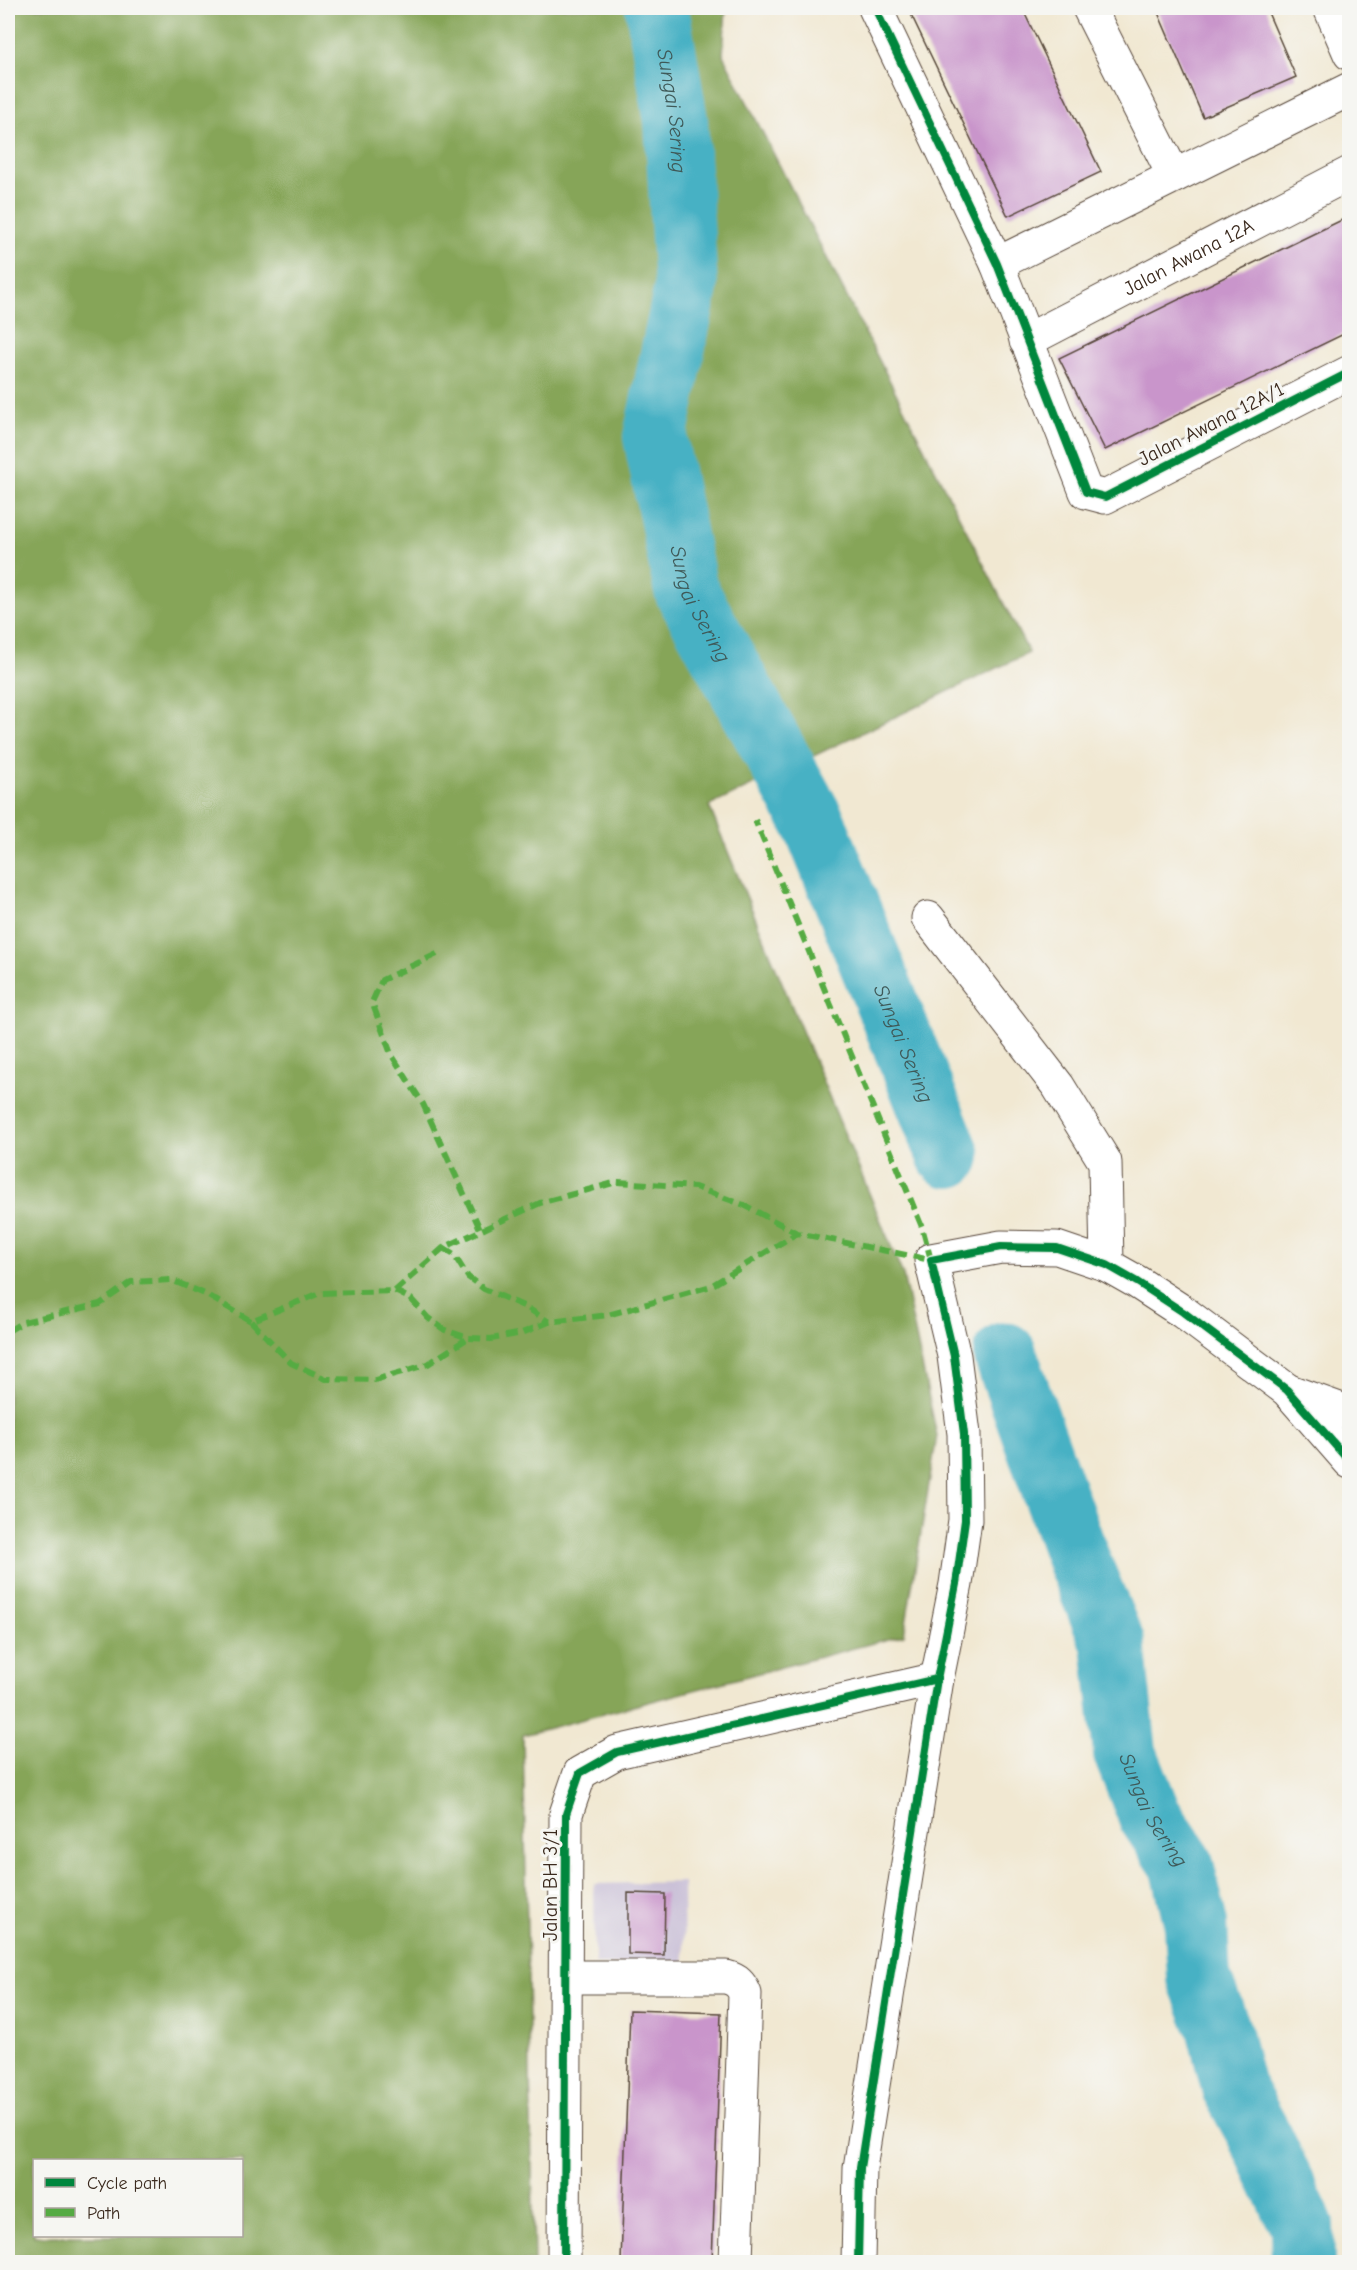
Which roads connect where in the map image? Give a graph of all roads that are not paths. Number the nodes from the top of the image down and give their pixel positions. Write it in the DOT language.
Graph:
graph roads {
  1 [pos="875,8"];
  2 [pos="1089,8"];
  3 [pos="1330,8"];
  4 [pos="1350,54"];
  5 [pos="1350,89"];
  6 [pos="1350,173"];
  7 [pos="1174,176"];
  8 [pos="997,264"];
  9 [pos="1026,341"];
  10 [pos="1350,372"];
  11 [pos="928,918"];
  12 [pos="1107,1265"];
  13 [pos="1287,1390"];
  14 [pos="1350,1413"];
  15 [pos="1350,1462"];
  16 [pos="937,1679"];
  17 [pos="566,1977"];
  18 [pos="564,2262"];
  19 [pos="736,2262"];
  20 [pos="858,2262"];
  1 -- 8 [label="street"];
  2 -- 7 [label="street"];
  3 -- 4 [label="street"];
  5 -- 7 [label="street"];
  6 -- 9 [label="street, Jalan Awana 12A"];
  7 -- 8 [label="street"];
  8 -- 9 [label="street"];
  9 -- 10 [label="street, Jalan Awana 12A/1"];
  11 -- 12 [label="street"];
  12 -- 13 [label="street"];
  12 -- 16 [label="street"];
  13 -- 14 [label="street"];
  13 -- 15 [label="street"];
  16 -- 17 [label="street, Jalan BH 3/1"];
  16 -- 20 [label="street"];
  17 -- 18 [label="street, Jalan BH 3/1"];
  17 -- 19 [label="street"];
}
